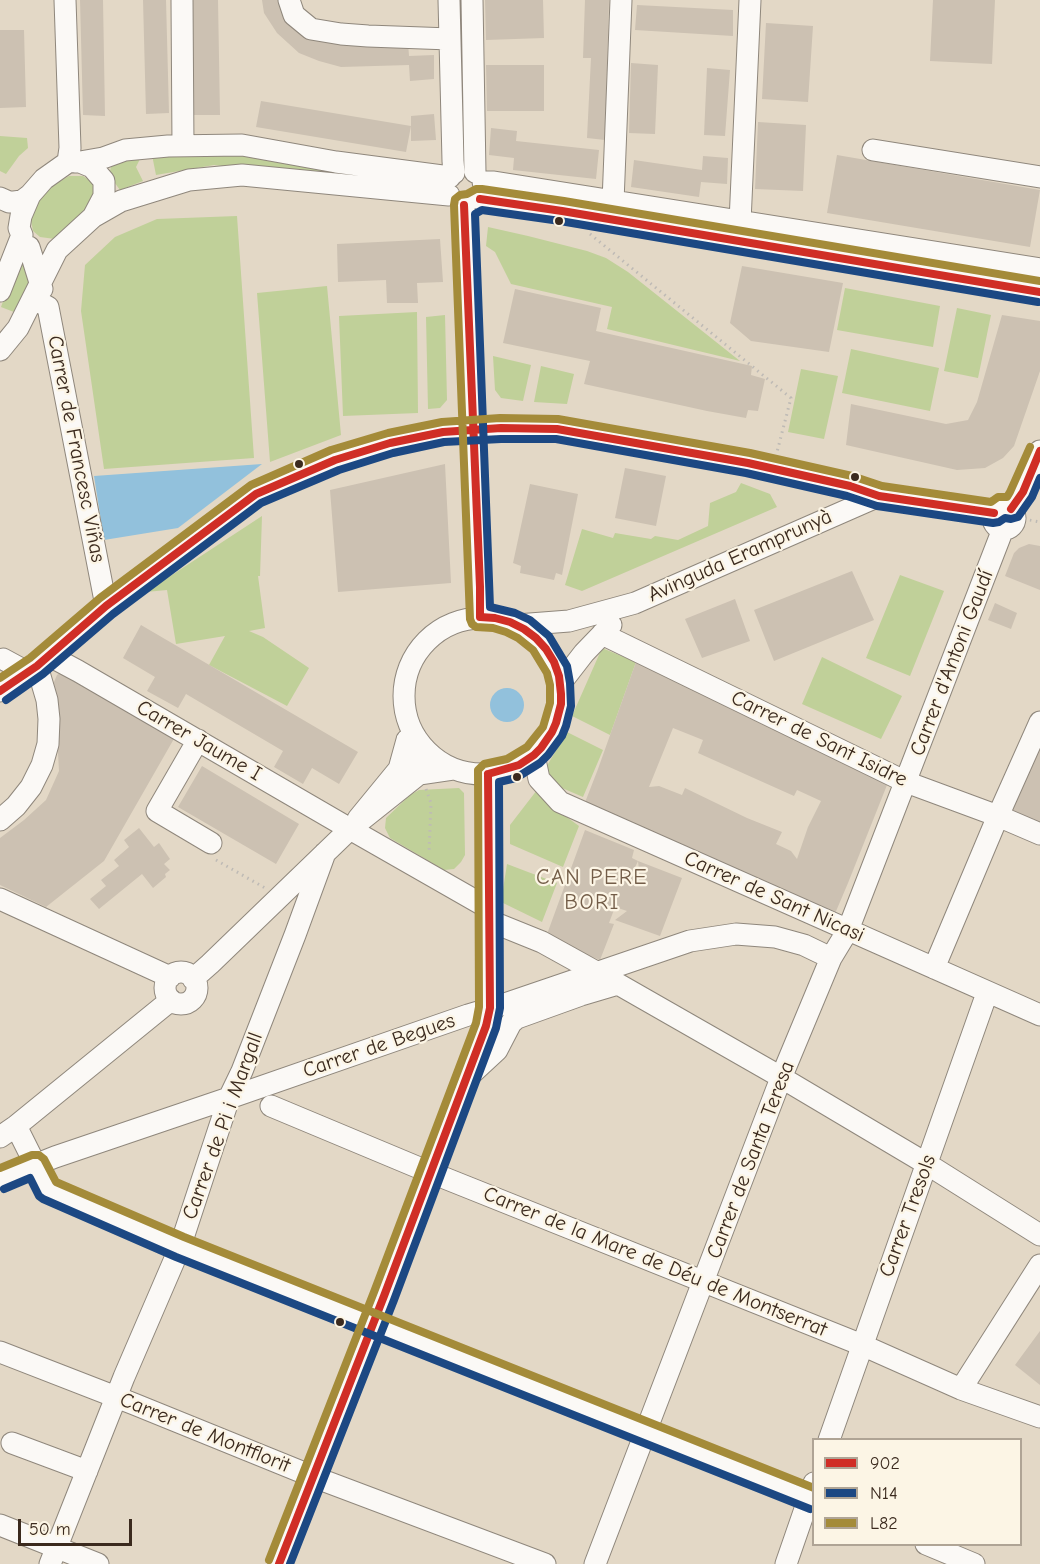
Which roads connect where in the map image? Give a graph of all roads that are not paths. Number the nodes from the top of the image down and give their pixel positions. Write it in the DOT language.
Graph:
graph roads {
  1 [pos="65,0"];
  2 [pos="182,0"];
  3 [pos="289,0"];
  4 [pos="449,0"];
  5 [pos="472,0"];
  6 [pos="621,0"];
  7 [pos="750,0"];
  8 [pos="450,39"];
  9 [pos="183,146"];
  10 [pos="873,150"];
  11 [pos="74,162"];
  12 [pos="1040,177"];
  13 [pos="465,186"];
  14 [pos="30,195"];
  15 [pos="0,198"];
  16 [pos="613,202"];
  17 [pos="0,206"];
  18 [pos="93,217"];
  19 [pos="740,222"];
  20 [pos="23,237"];
  21 [pos="57,250"];
  22 [pos="1040,269"];
  23 [pos="0,291"];
  24 [pos="1040,292"];
  25 [pos="41,297"];
  26 [pos="0,350"];
  27 [pos="473,431"];
  28 [pos="1040,451"];
  29 [pos="879,496"];
  30 [pos="1015,510"];
  31 [pos="635,603"];
  32 [pos="106,606"];
  33 [pos="480,617"];
  34 [pos="517,625"];
  35 [pos="602,634"];
  36 [pos="1,656"];
  37 [pos="37,664"];
  38 [pos="560,684"];
  39 [pos="2,686"];
  40 [pos="405,711"];
  41 [pos="1037,734"];
  42 [pos="198,740"];
  43 [pos="534,755"];
  44 [pos="453,769"];
  45 [pos="488,774"];
  46 [pos="906,782"];
  47 [pos="998,816"];
  48 [pos="0,820"];
  49 [pos="354,824"];
  50 [pos="1040,834"];
  51 [pos="211,843"];
  52 [pos="325,853"];
  53 [pos="0,899"];
  54 [pos="490,915"];
  55 [pos="848,930"];
  56 [pos="831,958"];
  57 [pos="934,968"];
  58 [pos="598,973"];
  59 [pos="170,977"];
  60 [pos="193,979"];
  61 [pos="987,993"];
  62 [pos="171,1000"];
  63 [pos="490,1008"];
  64 [pos="1040,1015"];
  65 [pos="467,1077"];
  66 [pos="782,1078"];
  67 [pos="229,1098"];
  68 [pos="271,1106"];
  69 [pos="8,1132"];
  70 [pos="0,1142"];
  71 [pos="927,1164"];
  72 [pos="35,1165"];
  73 [pos="430,1173"];
  74 [pos="0,1179"];
  75 [pos="1040,1235"];
  76 [pos="180,1247"];
  77 [pos="1040,1265"];
  78 [pos="704,1281"];
  79 [pos="374,1323"];
  80 [pos="862,1345"];
  81 [pos="0,1352"];
  82 [pos="961,1389"];
  83 [pos="116,1397"];
  84 [pos="1040,1417"];
  85 [pos="646,1434"];
  86 [pos="830,1438"];
  87 [pos="12,1443"];
  88 [pos="87,1471"];
  89 [pos="314,1477"];
  90 [pos="812,1493"];
  91 [pos="0,1525"];
  92 [pos="929,1546"];
  93 [pos="53,1556"];
  94 [pos="98,1564"];
  95 [pos="279,1564"];
  96 [pos="545,1564"];
  97 [pos="595,1564"];
  98 [pos="786,1564"];
  99 [pos="974,1564"];
  1 -- 11 [label="street"];
  2 -- 9 [label="street"];
  3 -- 8 [label="street"];
  4 -- 8 [label="street"];
  5 -- 13 [label="street"];
  6 -- 16 [label="street"];
  7 -- 19 [label="street"];
  8 -- 13 [label="street"];
  9 -- 11 [label="street"];
  9 -- 13 [label="street"];
  10 -- 12 [label="street"];
  11 -- 14 [label="street"];
  11 -- 18 [label="street"];
  13 -- 16 [label="street"];
  13 -- 18 [label="street"];
  13 -- 24 [label="street"];
  13 -- 27 [label="street"];
  14 -- 15 [label="street"];
  14 -- 20 [label="street"];
  16 -- 19 [label="street"];
  17 -- 20 [label="street"];
  18 -- 21 [label="street"];
  19 -- 22 [label="street"];
  20 -- 21 [label="street"];
  20 -- 23 [label="street"];
  20 -- 25 [label="street, Carrer de Francesc Viñas"];
  21 -- 25 [label="street"];
  25 -- 26 [label="street"];
  25 -- 32 [label="street, Carrer de Francesc Viñas"];
  27 -- 29 [label="street"];
  27 -- 32 [label="street"];
  27 -- 33 [label="street"];
  28 -- 30 [label="street, Carrer d'Antoni Gaudí"];
  29 -- 30 [label="street"];
  29 -- 31 [label="street, Avinguda Eramprunyà"];
  30 -- 46 [label="street, Carrer d'Antoni Gaudí"];
  31 -- 34 [label="street"];
  31 -- 35 [label="street"];
  32 -- 37 [label="street"];
  33 -- 34 [label="street"];
  33 -- 40 [label="street"];
  34 -- 38 [label="street"];
  35 -- 38 [label="street"];
  35 -- 46 [label="street, Carrer de Sant Isidre"];
  36 -- 37 [label="street, Carrer Jaume I"];
  37 -- 39 [label="street"];
  37 -- 42 [label="street, Carrer Jaume I"];
  37 -- 48 [label="street"];
  38 -- 43 [label="street"];
  40 -- 44 [label="street"];
  40 -- 49 [label="street"];
  41 -- 47 [label="street"];
  42 -- 49 [label="street, Carrer Jaume I"];
  42 -- 51 [label="street"];
  43 -- 45 [label="street"];
  43 -- 55 [label="street, Carrer de Sant Nicasi"];
  44 -- 45 [label="street"];
  44 -- 49 [label="street"];
  45 -- 54 [label="street"];
  46 -- 47 [label="street, Carrer de Sant Isidre"];
  46 -- 55 [label="street, Carrer d'Antoni Gaudí"];
  47 -- 50 [label="street, Carrer de Sant Isidre"];
  47 -- 57 [label="street"];
  49 -- 52 [label="street"];
  49 -- 54 [label="street, Carrer Jaume I"];
  52 -- 60 [label="street"];
  52 -- 67 [label="street, Carrer de Pi i Margall"];
  53 -- 59 [label="street"];
  54 -- 58 [label="street, Carrer Jaume I"];
  54 -- 63 [label="street"];
  55 -- 56 [label="street, Carrer d'Antoni Gaudí"];
  55 -- 57 [label="street, Carrer de Sant Nicasi"];
  56 -- 58 [label="street, Carrer de Begues"];
  56 -- 66 [label="street, Carrer de Santa Teresa"];
  57 -- 61 [label="street, Carrer de Sant Nicasi"];
  58 -- 63 [label="street, Carrer de Begues"];
  59 -- 60 [label="street"];
  59 -- 62 [label="street"];
  60 -- 62 [label="street"];
  61 -- 64 [label="street, Carrer de Sant Nicasi"];
  61 -- 71 [label="street, Carrer Tresols"];
  62 -- 69 [label="street"];
  63 -- 65 [label="street"];
  63 -- 67 [label="street, Carrer de Begues"];
  65 -- 66 [label="street"];
  65 -- 73 [label="street"];
  66 -- 71 [label="street"];
  66 -- 78 [label="street, Carrer de Santa Teresa"];
  67 -- 72 [label="street, Carrer de Begues"];
  67 -- 76 [label="street, Carrer de Pi i Margall"];
  68 -- 73 [label="street, Carrer de la Mare de Déu de Montserrat"];
  69 -- 70 [label="street"];
  69 -- 72 [label="street"];
  71 -- 75 [label="street"];
  71 -- 80 [label="street, Carrer Tresols"];
  72 -- 74 [label="street, Carrer de Begues"];
  72 -- 76 [label="street"];
  73 -- 78 [label="street, Carrer de la Mare de Déu de Montserrat"];
  73 -- 79 [label="street"];
  76 -- 79 [label="street"];
  76 -- 83 [label="street, Carrer de Pi i Margall"];
  77 -- 82 [label="street"];
  78 -- 80 [label="street, Carrer de la Mare de Déu de Montserrat"];
  78 -- 85 [label="street, Carrer de Santa Teresa"];
  79 -- 85 [label="street"];
  79 -- 89 [label="street"];
  80 -- 82 [label="street, Carrer de la Mare de Déu de Montserrat"];
  80 -- 86 [label="street, Carrer Tresols"];
  81 -- 83 [label="street, Carrer de Montflorit"];
  82 -- 84 [label="street, Carrer de la Mare de Déu de Montserrat"];
  83 -- 88 [label="street, Carrer de Pi i Margall"];
  83 -- 89 [label="street, Carrer de Montflorit"];
  85 -- 90 [label="street"];
  85 -- 97 [label="street, Carrer de Santa Teresa"];
  87 -- 88 [label="street"];
  88 -- 93 [label="street, Carrer de Pi i Margall"];
  89 -- 95 [label="street"];
  89 -- 96 [label="street, Carrer de Montflorit"];
  90 -- 98 [label="street"];
  91 -- 93 [label="street"];
  92 -- 99 [label="street"];
  93 -- 94 [label="street"];
}
